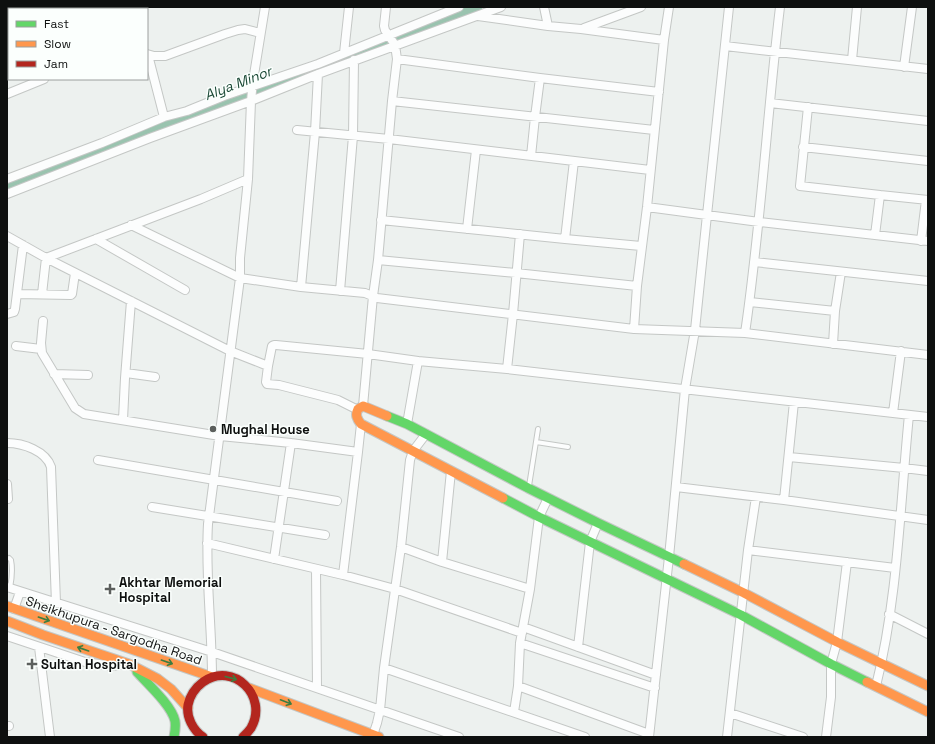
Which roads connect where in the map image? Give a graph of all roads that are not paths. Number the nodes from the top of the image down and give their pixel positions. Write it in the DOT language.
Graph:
graph roads {
  1 [pos="265,7"];
  2 [pos="349,7"];
  3 [pos="386,7"];
  4 [pos="459,7"];
  5 [pos="500,7"];
  6 [pos="544,7"];
  7 [pos="641,7"];
  8 [pos="669,7"];
  9 [pos="730,7"];
  10 [pos="780,7"];
  11 [pos="857,7"];
  12 [pos="912,7"];
  13 [pos="477,16"];
  14 [pos="548,26"];
  15 [pos="581,29"];
  16 [pos="260,33"];
  17 [pos="388,35"];
  18 [pos="664,40"];
  19 [pos="395,45"];
  20 [pos="725,46"];
  21 [pos="775,52"];
  22 [pos="344,53"];
  23 [pos="148,55"];
  24 [pos="148,59"];
  25 [pos="397,59"];
  26 [pos="354,60"];
  27 [pos="852,60"];
  28 [pos="904,67"];
  29 [pos="928,69"];
  30 [pos="318,74"];
  31 [pos="540,78"];
  32 [pos="42,80"];
  33 [pos="252,87"];
  34 [pos="658,92"];
  35 [pos="7,94"];
  36 [pos="251,101"];
  37 [pos="392,101"];
  38 [pos="770,103"];
  39 [pos="808,107"];
  40 [pos="164,117"];
  41 [pos="535,117"];
  42 [pos="928,121"];
  43 [pos="297,130"];
  44 [pos="654,130"];
  45 [pos="315,132"];
  46 [pos="353,136"];
  47 [pos="389,139"];
  48 [pos="803,147"];
  49 [pos="476,150"];
  50 [pos="531,156"];
  51 [pos="574,161"];
  52 [pos="928,161"];
  53 [pos="650,170"];
  54 [pos="7,179"];
  55 [pos="248,179"];
  56 [pos="7,194"];
  57 [pos="880,195"];
  58 [pos="927,200"];
  59 [pos="647,207"];
  60 [pos="707,215"];
  61 [pos="380,220"];
  62 [pos="759,222"];
  63 [pos="131,225"];
  64 [pos="467,229"];
  65 [pos="520,234"];
  66 [pos="875,235"];
  67 [pos="7,236"];
  68 [pos="96,239"];
  69 [pos="565,239"];
  70 [pos="925,241"];
  71 [pos="23,245"];
  72 [pos="641,246"];
  73 [pos="46,258"];
  74 [pos="378,260"];
  75 [pos="754,262"];
  76 [pos="841,272"];
  77 [pos="75,273"];
  78 [pos="516,273"];
  79 [pos="240,278"];
  80 [pos="928,281"];
  81 [pos="636,286"];
  82 [pos="301,287"];
  83 [pos="185,290"];
  84 [pos="340,291"];
  85 [pos="17,294"];
  86 [pos="42,294"];
  87 [pos="373,296"];
  88 [pos="131,301"];
  89 [pos="750,302"];
  90 [pos="835,311"];
  91 [pos="7,314"];
  92 [pos="513,314"];
  93 [pos="43,321"];
  94 [pos="634,328"];
  95 [pos="695,330"];
  96 [pos="745,333"];
  97 [pos="833,344"];
  98 [pos="16,346"];
  99 [pos="41,349"];
  100 [pos="230,350"];
  101 [pos="901,351"];
  102 [pos="368,354"];
  103 [pos="928,355"];
  104 [pos="418,361"];
  105 [pos="268,366"];
  106 [pos="507,369"];
  107 [pos="126,372"];
  108 [pos="54,374"];
  109 [pos="88,375"];
  110 [pos="155,377"];
  111 [pos="686,389"];
  112 [pos="794,402"];
  113 [pos="360,408"];
  114 [pos="893,413"];
  115 [pos="909,415"];
  116 [pos="928,417"];
  117 [pos="123,420"];
  118 [pos="361,424"];
  119 [pos="407,424"];
  120 [pos="538,429"];
  121 [pos="426,434"];
  122 [pos="220,436"];
  123 [pos="536,442"];
  124 [pos="7,443"];
  125 [pos="291,443"];
  126 [pos="568,447"];
  127 [pos="413,451"];
  128 [pos="358,452"];
  129 [pos="788,456"];
  130 [pos="98,460"];
  131 [pos="904,468"];
  132 [pos="451,471"];
  133 [pos="928,471"];
  134 [pos="214,480"];
  135 [pos="7,484"];
  136 [pos="676,487"];
  137 [pos="528,488"];
  138 [pos="284,492"];
  139 [pos="756,496"];
  140 [pos="548,498"];
  141 [pos="8,499"];
  142 [pos="784,500"];
  143 [pos="337,501"];
  144 [pos="152,507"];
  145 [pos="209,516"];
  146 [pos="900,516"];
  147 [pos="539,517"];
  148 [pos="928,520"];
  149 [pos="598,523"];
  150 [pos="278,528"];
  151 [pos="325,535"];
  152 [pos="590,542"];
  153 [pos="207,543"];
  154 [pos="401,547"];
  155 [pos="748,550"];
  156 [pos="669,557"];
  157 [pos="9,558"];
  158 [pos="274,559"];
  159 [pos="442,562"];
  160 [pos="848,562"];
  161 [pos="895,568"];
  162 [pos="316,569"];
  163 [pos="343,575"];
  164 [pos="667,578"];
  165 [pos="8,588"];
  166 [pos="395,589"];
  167 [pos="530,589"];
  168 [pos="20,592"];
  169 [pos="744,593"];
  170 [pos="56,603"];
  171 [pos="11,608"];
  172 [pos="889,614"];
  173 [pos="741,615"];
  174 [pos="7,621"];
  175 [pos="522,630"];
  176 [pos="928,634"];
  177 [pos="7,636"];
  178 [pos="837,642"];
  179 [pos="520,643"];
  180 [pos="39,647"];
  181 [pos="578,647"];
  182 [pos="212,652"];
  183 [pos="129,664"];
  184 [pos="831,664"];
  185 [pos="881,664"];
  186 [pos="384,668"];
  187 [pos="656,675"];
  188 [pos="212,677"];
  189 [pos="518,686"];
  190 [pos="876,686"];
  191 [pos="928,686"];
  192 [pos="249,688"];
  193 [pos="317,688"];
  194 [pos="655,688"];
  195 [pos="188,708"];
  196 [pos="380,710"];
  197 [pos="514,712"];
  198 [pos="928,712"];
  199 [pos="730,713"];
  200 [pos="376,736"];
  201 [pos="649,736"];
  202 [pos="50,737"];
  203 [pos="174,737"];
  204 [pos="203,737"];
  205 [pos="244,737"];
  206 [pos="458,737"];
  207 [pos="585,737"];
  208 [pos="727,737"];
  209 [pos="803,737"];
  210 [pos="826,737"];
  1 -- 16 [label="street"];
  2 -- 22 [label="street"];
  3 -- 17 [label="street"];
  4 -- 17 [label="street"];
  5 -- 13 [label="street"];
  6 -- 14 [label="street"];
  7 -- 15 [label="street"];
  8 -- 18 [label="street"];
  9 -- 20 [label="street"];
  10 -- 21 [label="street"];
  11 -- 27 [label="street"];
  12 -- 28 [label="street"];
  13 -- 14 [label="street"];
  13 -- 19 [label="street"];
  14 -- 15 [label="street"];
  15 -- 18 [label="street"];
  16 -- 23 [label="street"];
  16 -- 33 [label="street"];
  17 -- 19 [label="street"];
  17 -- 22 [label="street"];
  18 -- 34 [label="street"];
  19 -- 25 [label="street"];
  19 -- 26 [label="street"];
  20 -- 21 [label="street"];
  20 -- 60 [label="street"];
  21 -- 27 [label="street"];
  21 -- 38 [label="street"];
  22 -- 33 [label="street"];
  24 -- 40 [label="street"];
  25 -- 31 [label="street"];
  25 -- 37 [label="street"];
  26 -- 30 [label="street"];
  26 -- 46 [label="street"];
  27 -- 28 [label="street"];
  28 -- 29 [label="street"];
  30 -- 36 [label="street"];
  30 -- 45 [label="street"];
  31 -- 34 [label="street"];
  31 -- 41 [label="street"];
  32 -- 35 [label="street"];
  33 -- 36 [label="street"];
  33 -- 40 [label="street"];
  34 -- 44 [label="street"];
  36 -- 55 [label="street"];
  36 -- 56 [label="street"];
  37 -- 41 [label="street"];
  37 -- 47 [label="street"];
  38 -- 39 [label="street"];
  38 -- 62 [label="street"];
  39 -- 42 [label="street"];
  39 -- 48 [label="street"];
  40 -- 54 [label="street"];
  41 -- 44 [label="street"];
  41 -- 50 [label="street"];
  43 -- 45 [label="street"];
  44 -- 53 [label="street"];
  45 -- 46 [label="street"];
  45 -- 82 [label="street"];
  46 -- 47 [label="street"];
  46 -- 84 [label="street"];
  47 -- 49 [label="street"];
  47 -- 61 [label="street"];
  48 -- 52 [label="street"];
  48 -- 57 [label="street"];
  49 -- 50 [label="street"];
  49 -- 64 [label="street"];
  50 -- 51 [label="street"];
  51 -- 53 [label="street"];
  51 -- 69 [label="street"];
  53 -- 59 [label="street"];
  55 -- 63 [label="street"];
  55 -- 79 [label="street"];
  57 -- 58 [label="street"];
  57 -- 66 [label="street"];
  58 -- 70 [label="street"];
  59 -- 60 [label="street"];
  59 -- 72 [label="street"];
  60 -- 62 [label="street"];
  60 -- 95 [label="street"];
  61 -- 64 [label="street"];
  61 -- 74 [label="street"];
  62 -- 66 [label="street"];
  62 -- 75 [label="street"];
  63 -- 68 [label="street"];
  63 -- 79 [label="street"];
  64 -- 65 [label="street"];
  65 -- 69 [label="street"];
  65 -- 78 [label="street"];
  66 -- 70 [label="street"];
  67 -- 71 [label="street"];
  68 -- 73 [label="street"];
  68 -- 83 [label="street"];
  69 -- 72 [label="street"];
  71 -- 73 [label="street"];
  71 -- 85 [label="street"];
  72 -- 81 [label="street"];
  73 -- 77 [label="street"];
  73 -- 86 [label="street"];
  74 -- 78 [label="street"];
  74 -- 87 [label="street"];
  75 -- 76 [label="street"];
  75 -- 89 [label="street"];
  76 -- 80 [label="street"];
  76 -- 90 [label="street"];
  77 -- 86 [label="street"];
  77 -- 88 [label="street"];
  78 -- 81 [label="street"];
  78 -- 92 [label="street"];
  79 -- 82 [label="street"];
  79 -- 100 [label="street"];
  81 -- 94 [label="street"];
  82 -- 84 [label="street"];
  84 -- 87 [label="street"];
  85 -- 86 [label="street"];
  85 -- 91 [label="street"];
  87 -- 92 [label="street"];
  87 -- 102 [label="street"];
  88 -- 100 [label="street"];
  88 -- 107 [label="street"];
  89 -- 90 [label="street"];
  89 -- 96 [label="street"];
  90 -- 97 [label="street"];
  92 -- 94 [label="street"];
  92 -- 106 [label="street"];
  93 -- 99 [label="street"];
  94 -- 95 [label="street"];
  95 -- 96 [label="street"];
  95 -- 111 [label="street"];
  96 -- 97 [label="street"];
  97 -- 101 [label="street"];
  98 -- 99 [label="street"];
  99 -- 108 [label="street"];
  100 -- 105 [label="street"];
  100 -- 122 [label="street"];
  101 -- 103 [label="street"];
  101 -- 114 [label="street"];
  102 -- 104 [label="street"];
  102 -- 105 [label="street"];
  102 -- 113 [label="street"];
  104 -- 106 [label="street"];
  104 -- 119 [label="street"];
  105 -- 113 [label="street"];
  106 -- 111 [label="street"];
  107 -- 110 [label="street"];
  107 -- 117 [label="street"];
  108 -- 109 [label="street"];
  108 -- 117 [label="street"];
  111 -- 112 [label="street"];
  111 -- 136 [label="street"];
  112 -- 114 [label="street"];
  112 -- 129 [label="street"];
  113 -- 118 [label="main road"];
  113 -- 119 [label="main road"];
  114 -- 115 [label="street"];
  115 -- 116 [label="street"];
  115 -- 131 [label="street"];
  117 -- 122 [label="street"];
  118 -- 127 [label="main road"];
  118 -- 128 [label="street"];
  119 -- 121 [label="main road"];
  120 -- 123 [label="lane"];
  121 -- 127 [label="street"];
  121 -- 137 [label="main road"];
  122 -- 125 [label="street"];
  122 -- 134 [label="street"];
  123 -- 126 [label="lane"];
  123 -- 137 [label="lane"];
  124 -- 170 [label="street"];
  125 -- 128 [label="street"];
  125 -- 138 [label="street"];
  127 -- 132 [label="main road"];
  127 -- 154 [label="street"];
  128 -- 163 [label="street"];
  129 -- 131 [label="street"];
  129 -- 142 [label="street"];
  130 -- 134 [label="street"];
  131 -- 133 [label="street"];
  131 -- 146 [label="street"];
  132 -- 147 [label="main road"];
  132 -- 159 [label="street"];
  134 -- 138 [label="street"];
  134 -- 145 [label="street"];
  135 -- 141 [label="street"];
  136 -- 139 [label="street"];
  136 -- 156 [label="street"];
  137 -- 140 [label="main road"];
  138 -- 143 [label="street"];
  138 -- 150 [label="street"];
  139 -- 142 [label="street"];
  139 -- 155 [label="street"];
  140 -- 147 [label="street"];
  140 -- 149 [label="main road"];
  142 -- 146 [label="street"];
  144 -- 145 [label="street"];
  145 -- 150 [label="street"];
  145 -- 153 [label="street"];
  146 -- 148 [label="street"];
  146 -- 161 [label="street"];
  147 -- 152 [label="main road"];
  147 -- 167 [label="street"];
  149 -- 152 [label="street"];
  149 -- 156 [label="main road"];
  150 -- 151 [label="street"];
  150 -- 158 [label="street"];
  152 -- 164 [label="main road"];
  152 -- 181 [label="street"];
  153 -- 158 [label="street"];
  153 -- 182 [label="street"];
  154 -- 159 [label="street"];
  154 -- 166 [label="street"];
  155 -- 160 [label="street"];
  155 -- 169 [label="street"];
  156 -- 164 [label="street"];
  156 -- 169 [label="main road"];
  157 -- 165 [label="lane"];
  158 -- 162 [label="street"];
  159 -- 167 [label="street"];
  160 -- 161 [label="street"];
  160 -- 178 [label="street"];
  161 -- 172 [label="street"];
  162 -- 163 [label="street"];
  162 -- 193 [label="street"];
  163 -- 166 [label="street"];
  164 -- 173 [label="main road"];
  164 -- 187 [label="street"];
  165 -- 168 [label="street"];
  166 -- 175 [label="street"];
  166 -- 186 [label="street"];
  167 -- 175 [label="street"];
  168 -- 170 [label="street"];
  168 -- 171 [label="street"];
  169 -- 173 [label="street"];
  169 -- 178 [label="main road"];
  170 -- 182 [label="street"];
  171 -- 188 [label="main road, Sheikhupura - Sargodha Road, one-way"];
  172 -- 176 [label="street"];
  172 -- 185 [label="street"];
  173 -- 184 [label="main road"];
  173 -- 199 [label="street"];
  183 -- 174 [label="main road, Sheikhupura - Sargodha Road, one-way"];
  175 -- 179 [label="street"];
  175 -- 181 [label="street"];
  177 -- 180 [label="street"];
  178 -- 184 [label="street"];
  178 -- 185 [label="main road"];
  179 -- 189 [label="street"];
  179 -- 194 [label="street"];
  180 -- 183 [label="street"];
  180 -- 202 [label="street"];
  181 -- 187 [label="street"];
  182 -- 188 [label="street"];
  182 -- 193 [label="street"];
  183 -- 195 [label="main road, Sheikhupura - Sargodha Road"];
  183 -- 203 [label="main road"];
  184 -- 190 [label="main road"];
  184 -- 210 [label="street"];
  185 -- 190 [label="street"];
  185 -- 191 [label="main road"];
  186 -- 196 [label="street"];
  186 -- 197 [label="street"];
  187 -- 194 [label="street"];
  188 -- 192 [label="main road, Sheikhupura - Sargodha Road, one-way"];
  188 -- 195 [label="main road"];
  189 -- 197 [label="street"];
  189 -- 201 [label="street"];
  190 -- 198 [label="main road"];
  192 -- 200 [label="main road, Sheikhupura - Sargodha Road, one-way"];
  192 -- 205 [label="main road"];
  193 -- 196 [label="street"];
  194 -- 201 [label="street"];
  195 -- 204 [label="main road"];
  196 -- 200 [label="street"];
  196 -- 206 [label="street"];
  197 -- 207 [label="street"];
  199 -- 208 [label="street"];
  199 -- 209 [label="street"];
}
